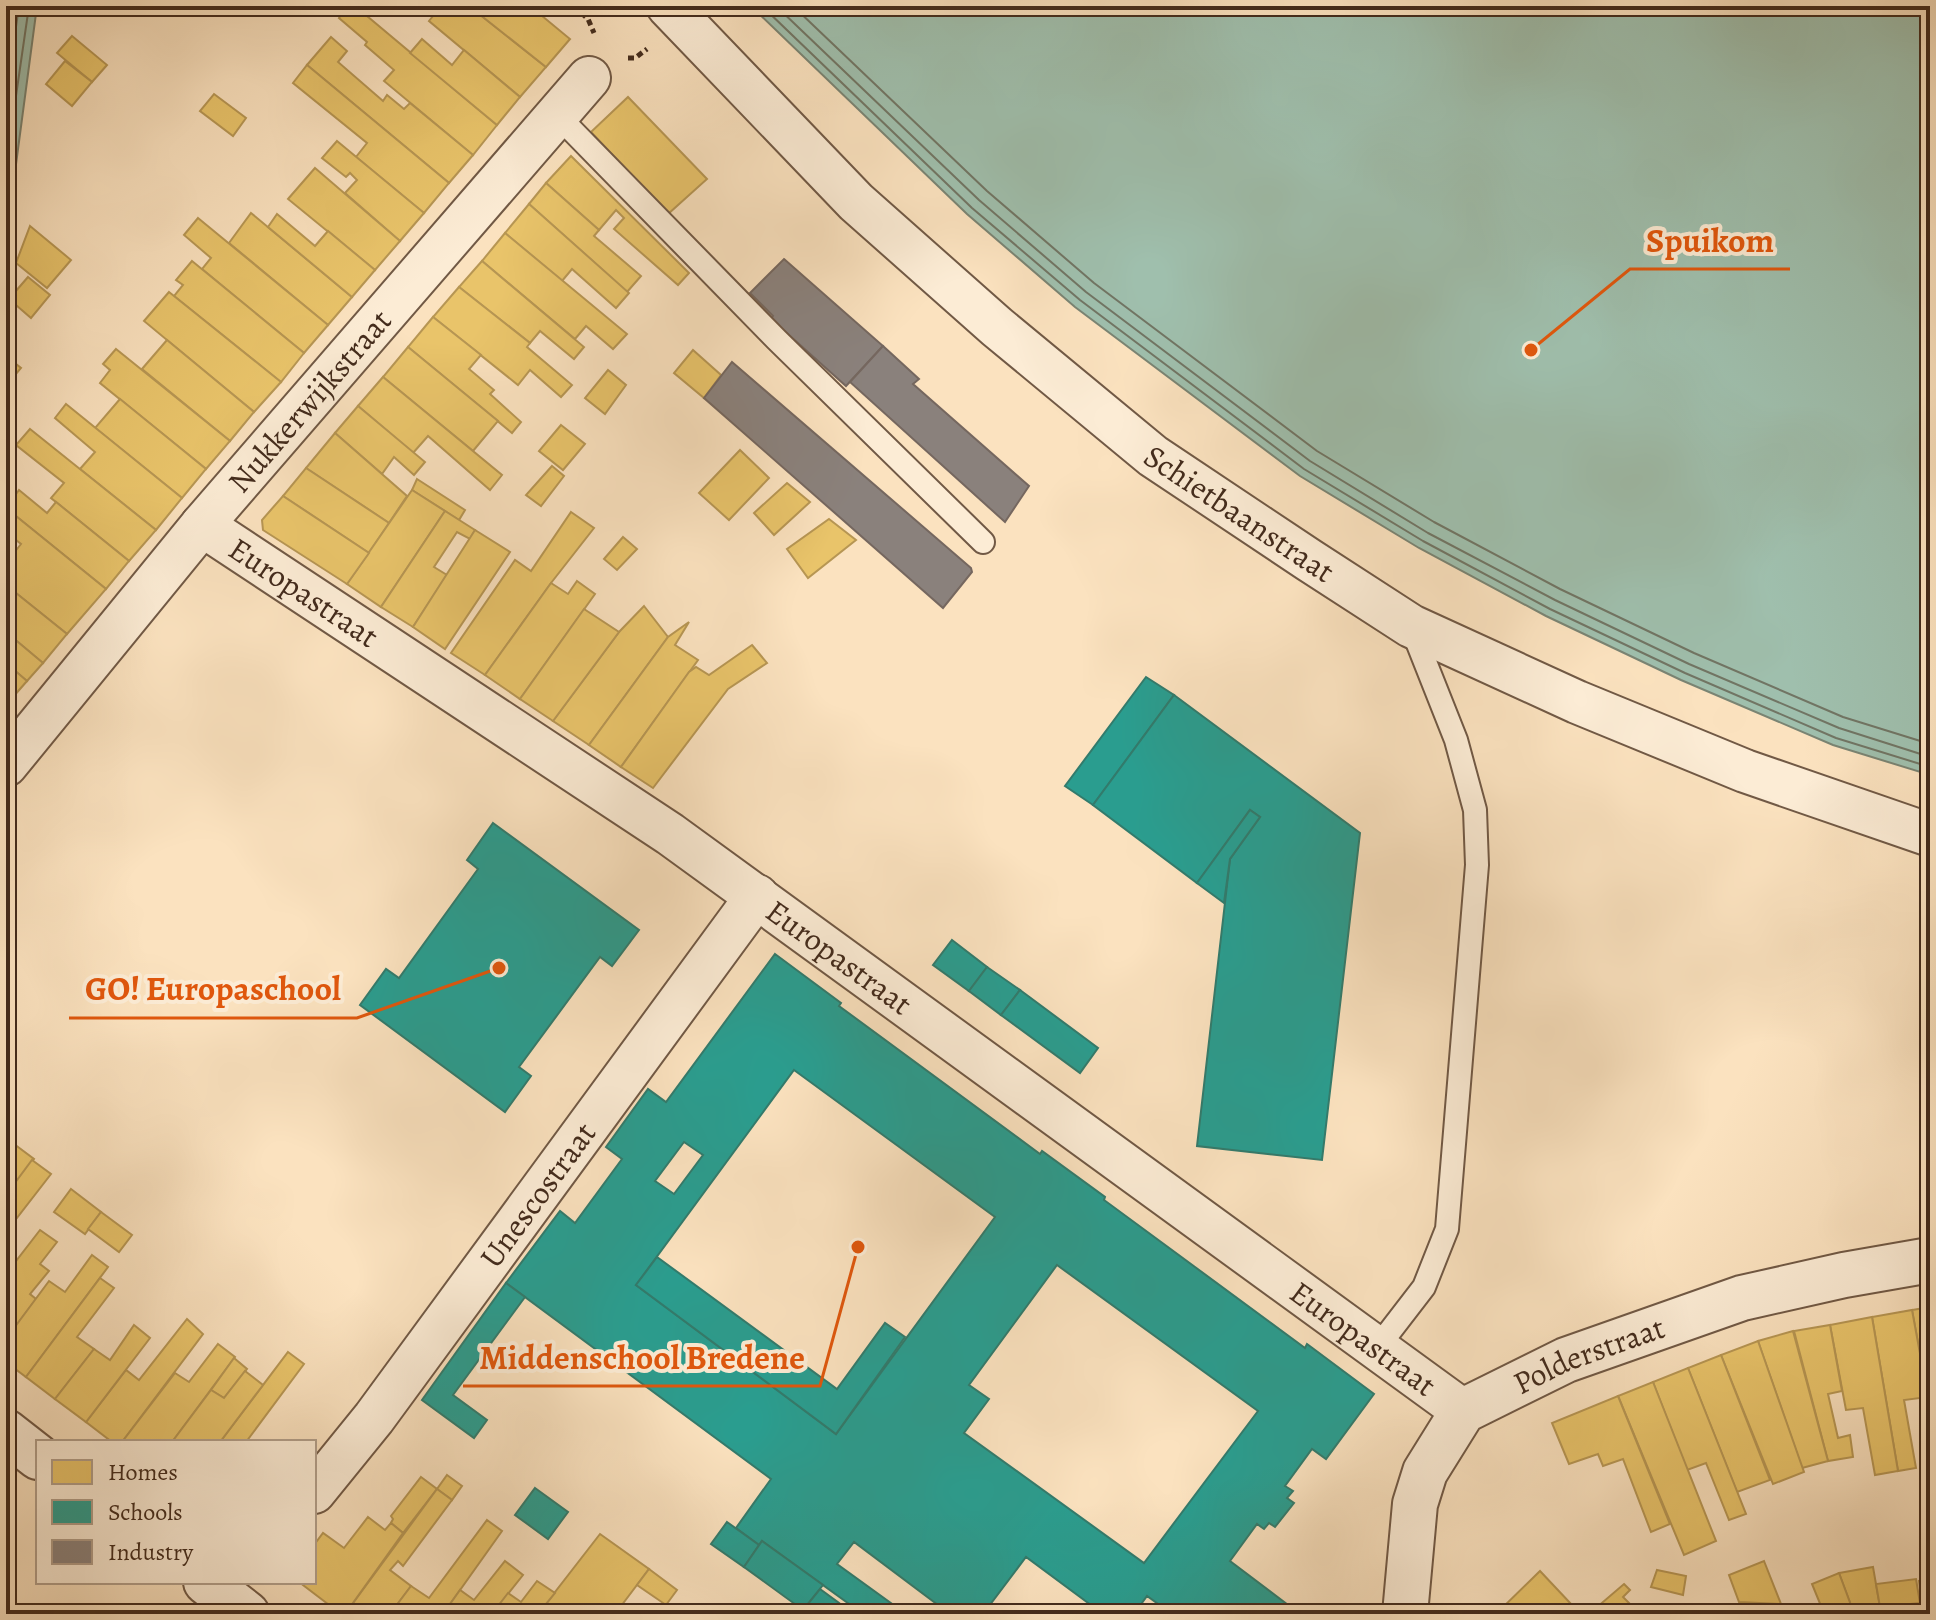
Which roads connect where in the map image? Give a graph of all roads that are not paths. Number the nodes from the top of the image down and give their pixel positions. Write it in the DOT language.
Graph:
graph roads {
  1 [pos="668,6"];
  2 [pos="589,78"];
  3 [pos="558,116"];
  4 [pos="202,525"];
  5 [pos="983,542"];
  6 [pos="1411,626"];
  7 [pos="6,765"];
  8 [pos="1930,835"];
  9 [pos="757,896"];
  10 [pos="1930,1260"];
  11 [pos="1377,1348"];
  12 [pos="1463,1411"];
  13 [pos="6,1432"];
  14 [pos="36,1455"];
  15 [pos="316,1490"];
  16 [pos="1405,1614"];
  1 -- 6 [label="street, Schietbaanstraat"];
  2 -- 3 [label="street, Nukkerwijkstraat"];
  3 -- 4 [label="street, Nukkerwijkstraat"];
  3 -- 5 [label="lane"];
  4 -- 7 [label="street, Nukkerwijkstraat"];
  4 -- 9 [label="street, Europastraat"];
  6 -- 8 [label="street, Schietbaanstraat"];
  6 -- 11 [label="lane"];
  9 -- 11 [label="street, Europastraat"];
  9 -- 15 [label="street, Unescostraat"];
  10 -- 12 [label="street, Polderstraat"];
  11 -- 12 [label="street, Europastraat"];
  12 -- 16 [label="street"];
  13 -- 14 [label="street"];
}
